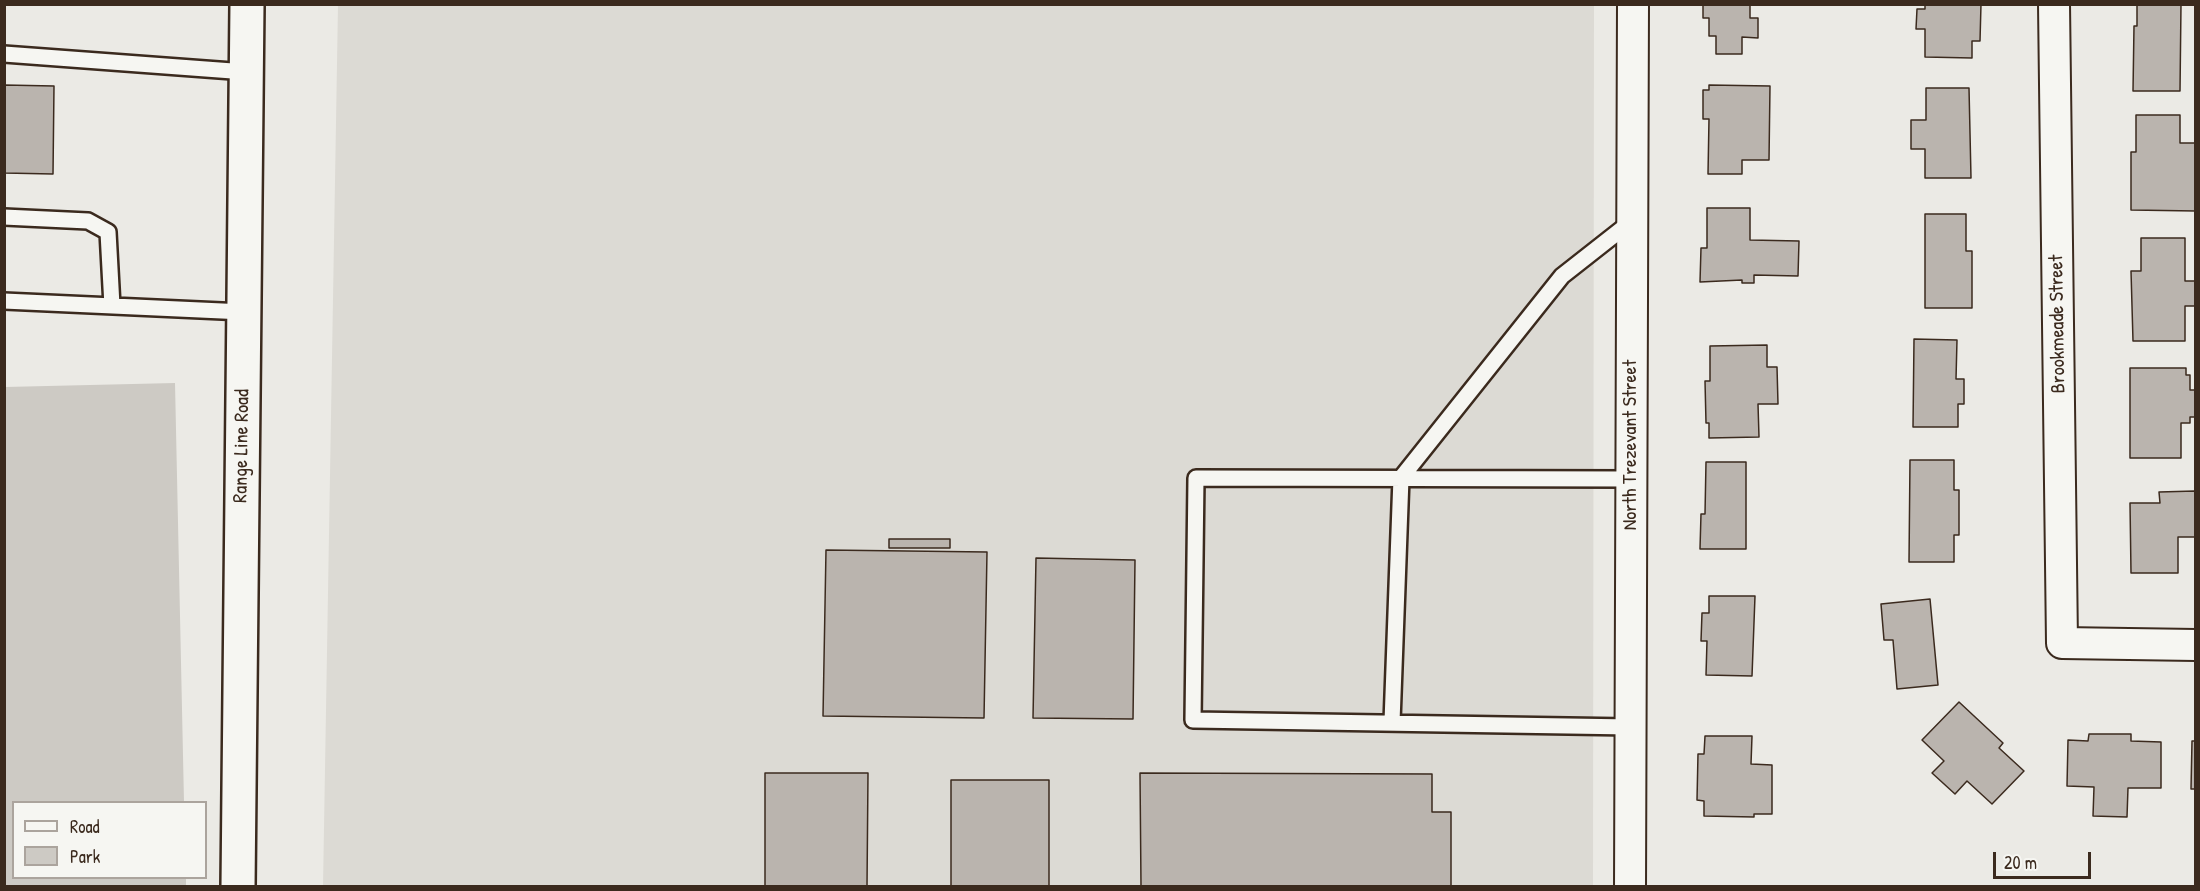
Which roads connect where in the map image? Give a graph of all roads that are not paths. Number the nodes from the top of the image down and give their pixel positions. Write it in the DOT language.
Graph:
graph roads {
  1 [pos="247,4"];
  2 [pos="1633,4"];
  3 [pos="2054,4"];
  4 [pos="4,54"];
  5 [pos="246,72"];
  6 [pos="4,217"];
  7 [pos="1632,221"];
  8 [pos="4,301"];
  9 [pos="112,306"];
  10 [pos="244,312"];
  11 [pos="1401,478"];
  12 [pos="1630,479"];
  13 [pos="2196,645"];
  14 [pos="1392,722"];
  15 [pos="1631,727"];
  16 [pos="238,886"];
  17 [pos="1630,886"];
  1 -- 5 [label="main road, Range Line Road"];
  2 -- 7 [label="street, North Trezevant Street"];
  3 -- 13 [label="street, Brookmeade Street"];
  4 -- 5 [label="lane"];
  5 -- 10 [label="main road, Range Line Road"];
  6 -- 9 [label="lane"];
  7 -- 11 [label="lane"];
  7 -- 12 [label="street, North Trezevant Street"];
  8 -- 9 [label="lane"];
  9 -- 10 [label="lane"];
  10 -- 16 [label="main road, Range Line Road"];
  11 -- 12 [label="lane"];
  11 -- 14 [label="lane"];
  11 -- 14 [label="lane"];
  12 -- 15 [label="street, North Trezevant Street"];
  14 -- 15 [label="lane"];
  15 -- 17 [label="street, North Trezevant Street"];
}
